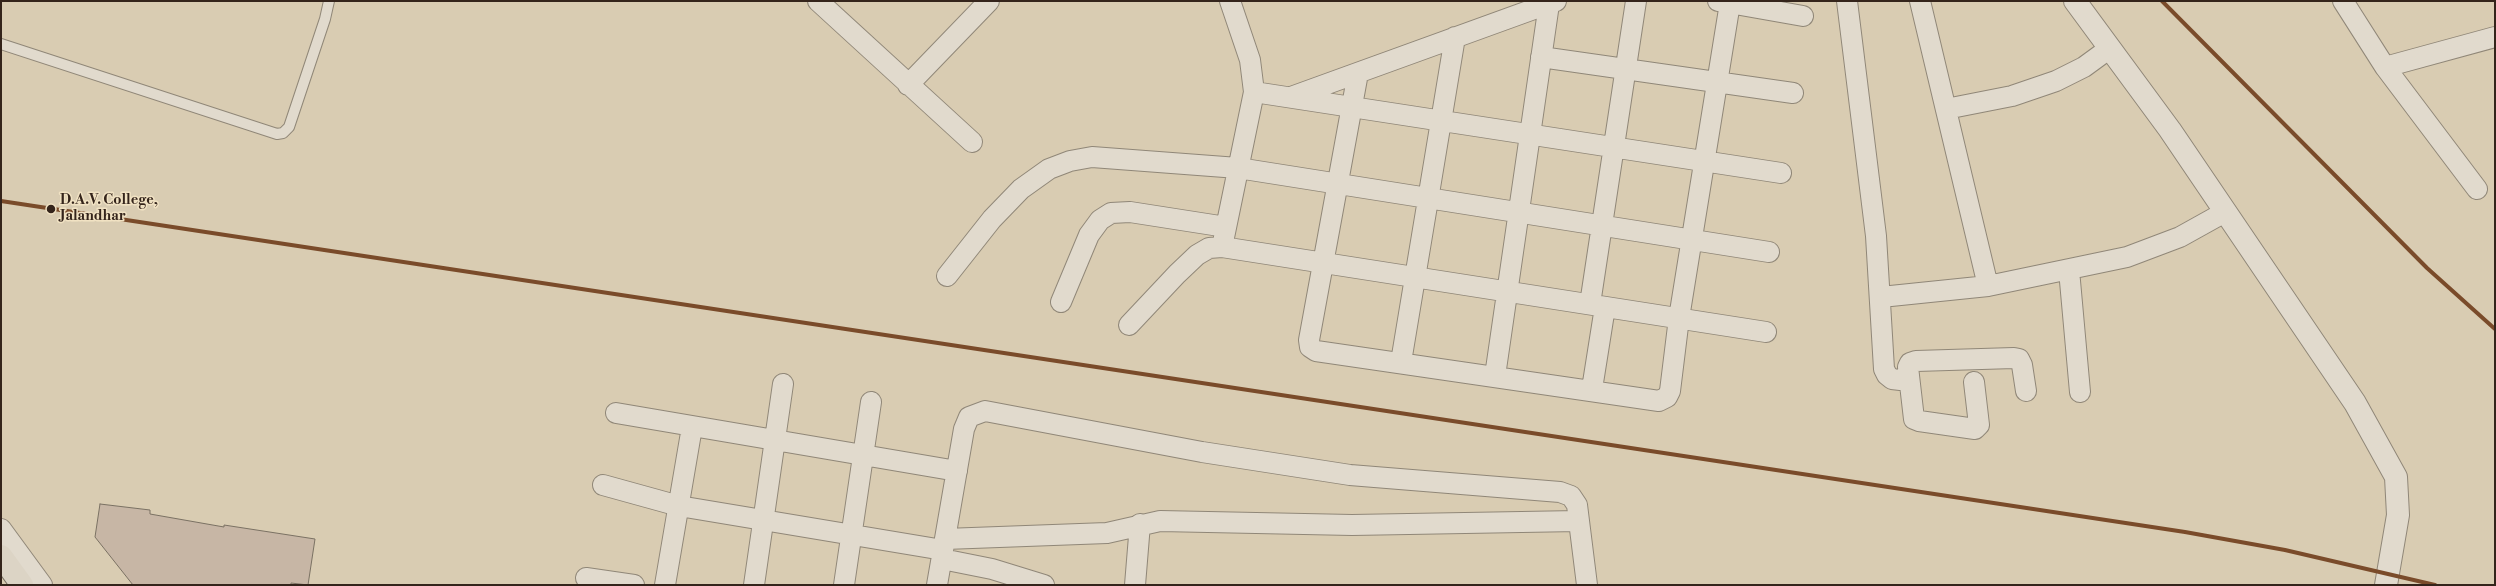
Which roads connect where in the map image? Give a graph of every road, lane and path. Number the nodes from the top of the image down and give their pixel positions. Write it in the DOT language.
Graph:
graph roads {
  1 [pos="329,1"];
  2 [pos="989,1"];
  3 [pos="1230,1"];
  4 [pos="1636,1"];
  5 [pos="1847,1"];
  6 [pos="1920,1"];
  7 [pos="2075,1"];
  8 [pos="2343,1"];
  9 [pos="821,2"];
  10 [pos="1552,2"];
  11 [pos="1724,2"];
  12 [pos="1803,16"];
  13 [pos="1455,37"];
  14 [pos="2495,37"];
  15 [pos="1,44"];
  16 [pos="2110,48"];
  17 [pos="1541,57"];
  18 [pos="2385,67"];
  19 [pos="1626,69"];
  20 [pos="1358,73"];
  21 [pos="1718,82"];
  22 [pos="908,85"];
  23 [pos="1254,92"];
  24 [pos="1793,93"];
  25 [pos="1289,98"];
  26 [pos="1352,107"];
  27 [pos="1946,109"];
  28 [pos="1441,121"];
  29 [pos="1530,134"];
  30 [pos="972,142"];
  31 [pos="1614,148"];
  32 [pos="1705,161"];
  33 [pos="1238,168"];
  34 [pos="1780,173"];
  35 [pos="1338,184"];
  36 [pos="2477,189"];
  37 [pos="1428,198"];
  38 [pos="1518,212"];
  39 [pos="2224,212"];
  40 [pos="1602,226"];
  41 [pos="1226,227"];
  42 [pos="1692,240"];
  43 [pos="1222,247"];
  44 [pos="1769,252"];
  45 [pos="1324,262"];
  46 [pos="2069,270"];
  47 [pos="947,276"];
  48 [pos="1415,277"];
  49 [pos="1988,286"];
  50 [pos="1506,291"];
  51 [pos="1880,297"];
  52 [pos="1061,302"];
  53 [pos="1598,305"];
  54 [pos="1679,318"];
  55 [pos="1129,325"];
  56 [pos="1766,332"];
  57 [pos="1401,362"];
  58 [pos="1495,376"];
  59 [pos="1909,381"];
  60 [pos="1974,382"];
  61 [pos="783,384"];
  62 [pos="1592,390"];
  63 [pos="2026,391"];
  64 [pos="2080,392"];
  65 [pos="871,402"];
  66 [pos="616,413"];
  67 [pos="692,427"];
  68 [pos="775,441"];
  69 [pos="863,456"];
  70 [pos="957,471"];
  71 [pos="603,485"];
  72 [pos="679,506"];
  73 [pos="764,520"];
  74 [pos="1578,521"];
  75 [pos="1140,524"];
  76 [pos="1,529"];
  77 [pos="852,535"];
  78 [pos="943,549"];
  79 [pos="1,556"];
  80 [pos="586,578"];
  81 [pos="22,585"];
  82 [pos="42,585"];
  83 [pos="634,585"];
  84 [pos="665,585"];
  85 [pos="754,585"];
  86 [pos="844,585"];
  87 [pos="937,585"];
  88 [pos="1044,585"];
  89 [pos="1135,585"];
  90 [pos="1587,585"];
  91 [pos="2386,585"];
  1 -- 15 [label="lane"];
  2 -- 22 [label="street"];
  3 -- 23 [label="street"];
  4 -- 19 [label="street"];
  5 -- 51 [label="street"];
  6 -- 27 [label="street"];
  7 -- 16 [label="street"];
  8 -- 18 [label="street"];
  9 -- 22 [label="street"];
  10 -- 13 [label="street"];
  10 -- 17 [label="street"];
  11 -- 12 [label="street"];
  11 -- 21 [label="street"];
  13 -- 20 [label="street"];
  13 -- 28 [label="street"];
  14 -- 18 [label="street"];
  16 -- 27 [label="street"];
  16 -- 39 [label="street"];
  17 -- 19 [label="street"];
  17 -- 29 [label="street"];
  18 -- 36 [label="street"];
  19 -- 21 [label="street"];
  19 -- 31 [label="street"];
  20 -- 25 [label="street"];
  20 -- 26 [label="street"];
  21 -- 24 [label="street"];
  21 -- 32 [label="street"];
  22 -- 30 [label="street"];
  23 -- 25 [label="street"];
  23 -- 33 [label="street"];
  25 -- 26 [label="street"];
  26 -- 28 [label="street"];
  26 -- 35 [label="street"];
  27 -- 49 [label="street"];
  28 -- 29 [label="street"];
  28 -- 37 [label="street"];
  29 -- 31 [label="street"];
  29 -- 38 [label="street"];
  31 -- 32 [label="street"];
  31 -- 40 [label="street"];
  32 -- 34 [label="street"];
  32 -- 42 [label="street"];
  33 -- 35 [label="street"];
  33 -- 41 [label="street"];
  33 -- 47 [label="street"];
  35 -- 37 [label="street"];
  35 -- 45 [label="street"];
  37 -- 38 [label="street"];
  37 -- 48 [label="street"];
  38 -- 40 [label="street"];
  38 -- 50 [label="street"];
  39 -- 46 [label="street"];
  39 -- 91 [label="street"];
  40 -- 42 [label="street"];
  40 -- 53 [label="street"];
  41 -- 43 [label="street"];
  41 -- 52 [label="street"];
  42 -- 44 [label="street"];
  42 -- 54 [label="street"];
  43 -- 45 [label="street"];
  43 -- 55 [label="street"];
  45 -- 48 [label="street"];
  45 -- 57 [label="street"];
  46 -- 49 [label="street"];
  46 -- 64 [label="street"];
  48 -- 50 [label="street"];
  48 -- 57 [label="street"];
  49 -- 51 [label="street"];
  50 -- 53 [label="street"];
  50 -- 58 [label="street"];
  51 -- 59 [label="street"];
  53 -- 54 [label="street"];
  53 -- 62 [label="street"];
  54 -- 56 [label="street"];
  54 -- 62 [label="street"];
  57 -- 58 [label="street"];
  58 -- 62 [label="street"];
  59 -- 60 [label="street"];
  59 -- 63 [label="street"];
  61 -- 68 [label="street"];
  65 -- 69 [label="street"];
  66 -- 67 [label="street"];
  67 -- 68 [label="street"];
  67 -- 72 [label="street"];
  68 -- 69 [label="street"];
  68 -- 73 [label="street"];
  69 -- 70 [label="street"];
  69 -- 77 [label="street"];
  70 -- 74 [label="street"];
  70 -- 78 [label="street"];
  71 -- 72 [label="street"];
  72 -- 73 [label="street"];
  72 -- 84 [label="street"];
  73 -- 77 [label="street"];
  73 -- 85 [label="street"];
  74 -- 75 [label="street"];
  74 -- 90 [label="street"];
  75 -- 78 [label="street"];
  75 -- 89 [label="street"];
  76 -- 82 [label="street"];
  77 -- 78 [label="street"];
  77 -- 86 [label="street"];
  78 -- 87 [label="street"];
  78 -- 88 [label="street"];
  79 -- 81 [label="main road"];
  80 -- 83 [label="street"];
}
